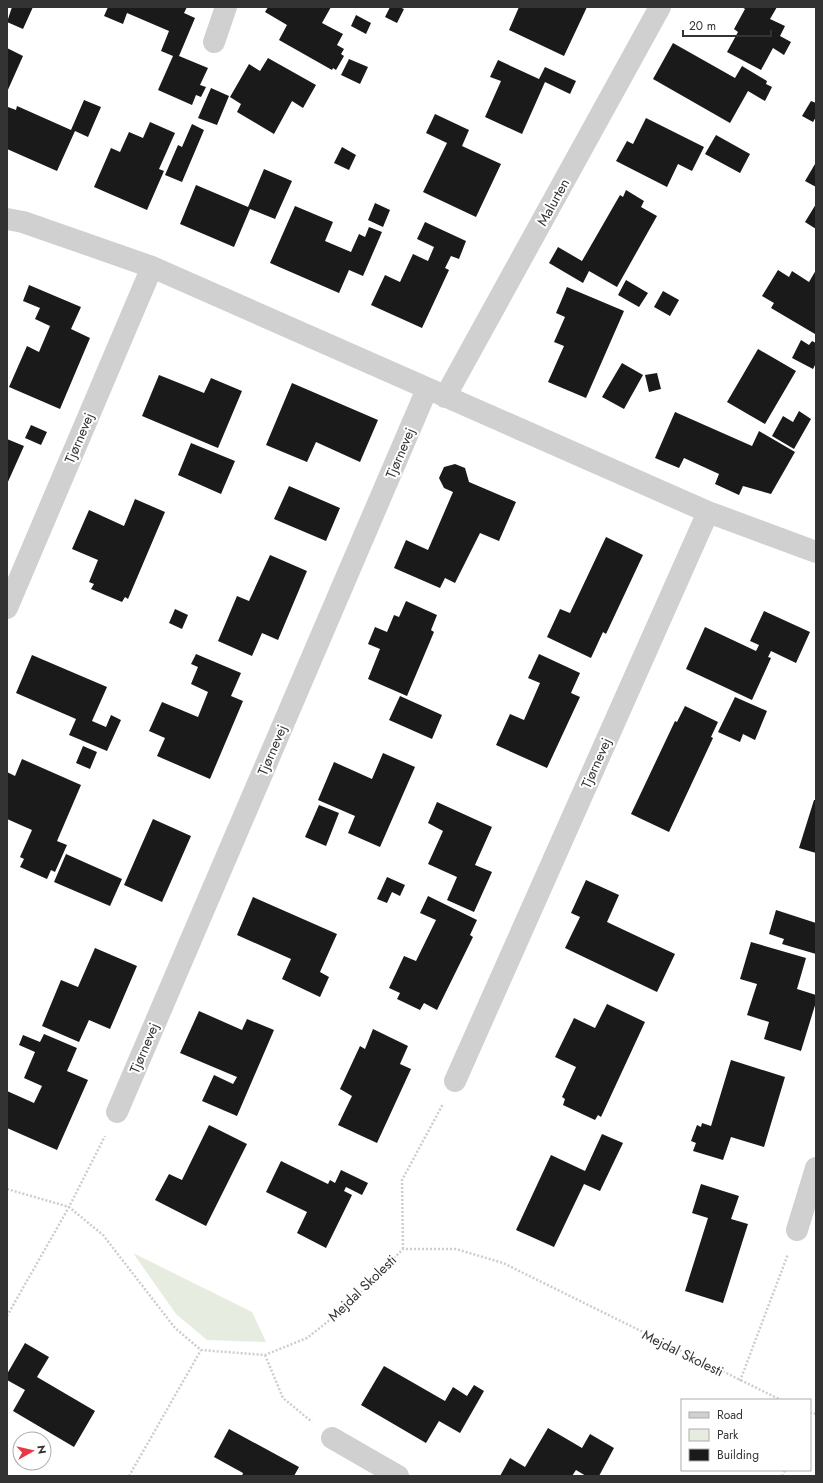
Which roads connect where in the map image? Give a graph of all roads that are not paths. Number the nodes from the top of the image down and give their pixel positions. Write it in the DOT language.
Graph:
graph roads {
  1 [pos="226,7"];
  2 [pos="660,7"];
  3 [pos="214,42"];
  4 [pos="7,219"];
  5 [pos="152,267"];
  6 [pos="436,393"];
  7 [pos="708,512"];
  8 [pos="816,552"];
  9 [pos="7,608"];
  10 [pos="455,1080"];
  11 [pos="117,1112"];
  12 [pos="816,1168"];
  13 [pos="797,1230"];
  14 [pos="332,1438"];
  15 [pos="398,1476"];
  1 -- 3 [label="street"];
  2 -- 6 [label="street, Malurten"];
  4 -- 5 [label="street"];
  5 -- 6 [label="street"];
  5 -- 9 [label="street, Tjørnevej"];
  6 -- 7 [label="street"];
  6 -- 11 [label="street, Tjørnevej"];
  7 -- 8 [label="street"];
  7 -- 10 [label="street, Tjørnevej"];
  12 -- 13 [label="street"];
  14 -- 15 [label="street"];
}
